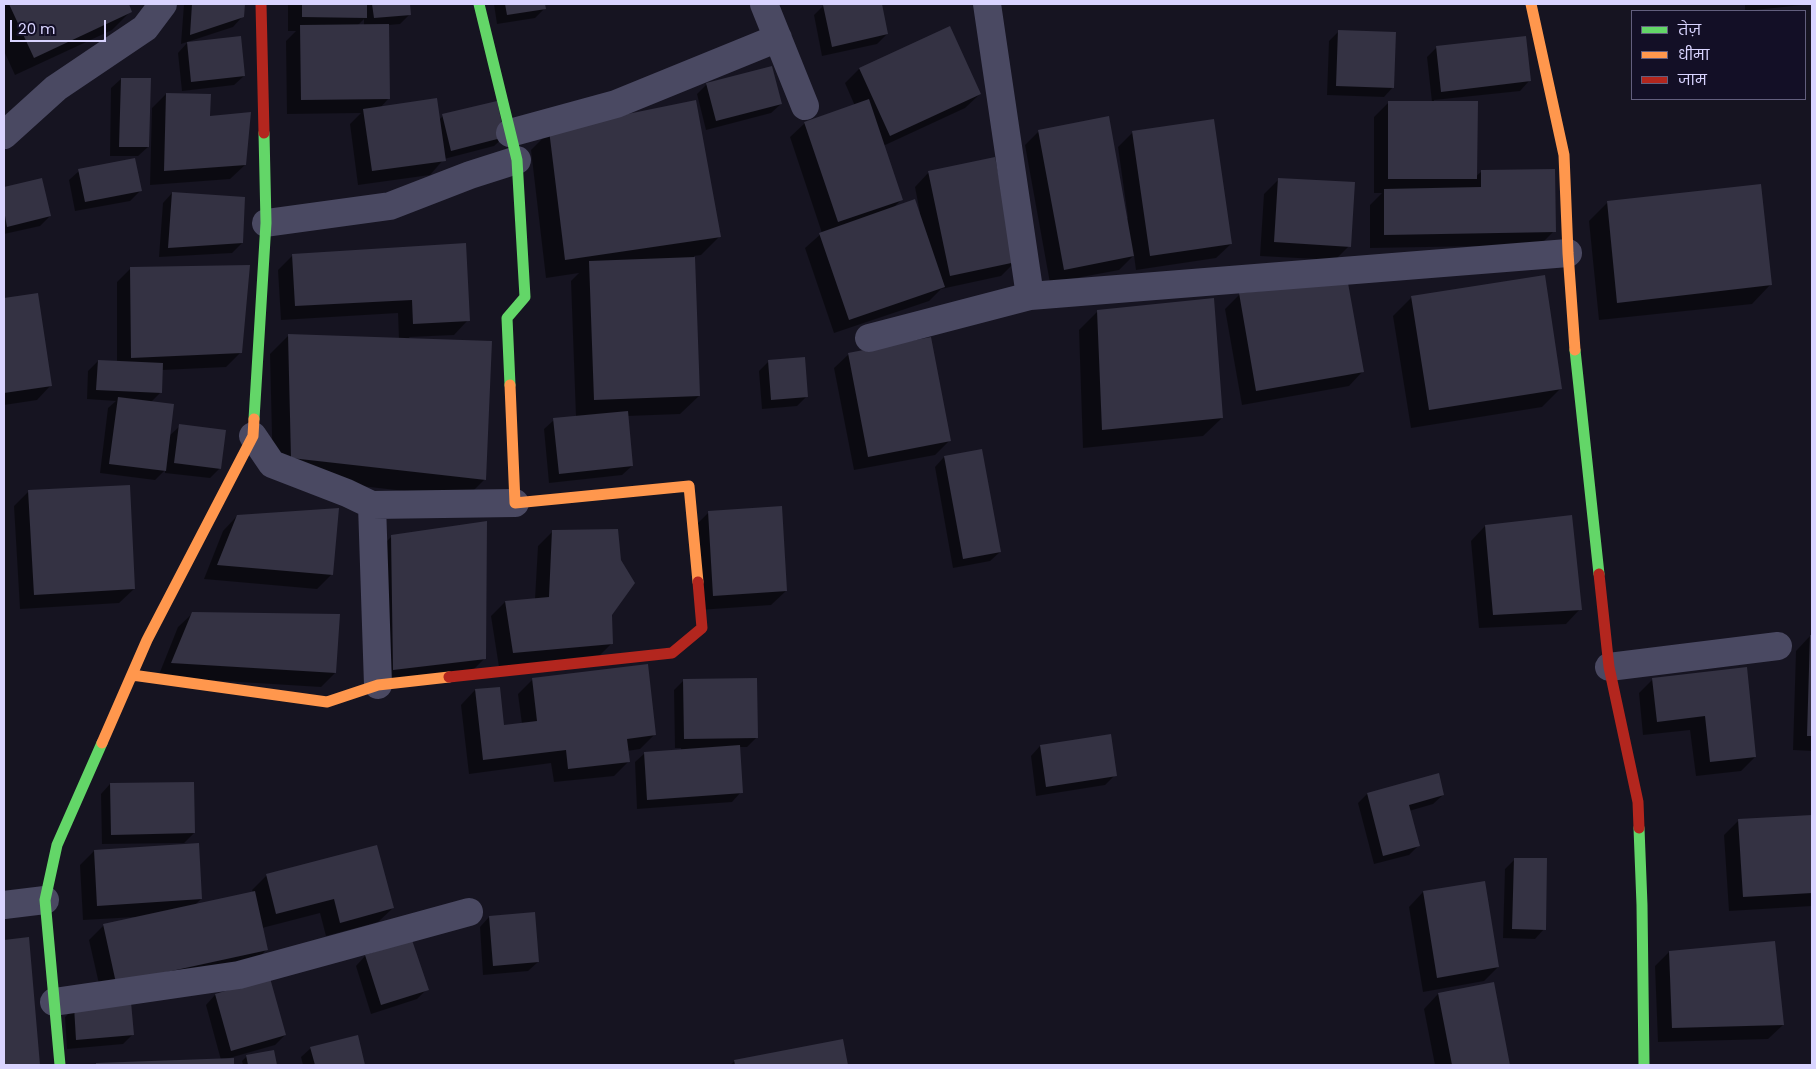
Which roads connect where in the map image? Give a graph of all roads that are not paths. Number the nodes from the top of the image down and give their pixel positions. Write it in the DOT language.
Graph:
graph roads {
  1 [pos="163,4"];
  2 [pos="261,4"];
  3 [pos="479,4"];
  4 [pos="764,4"];
  5 [pos="987,4"];
  6 [pos="1531,4"];
  7 [pos="778,38"];
  8 [pos="804,106"];
  9 [pos="510,132"];
  10 [pos="4,135"];
  11 [pos="517,160"];
  12 [pos="266,223"];
  13 [pos="1568,253"];
  14 [pos="1030,296"];
  15 [pos="869,338"];
  16 [pos="253,436"];
  17 [pos="515,503"];
  18 [pos="372,505"];
  19 [pos="1778,646"];
  20 [pos="1609,667"];
  21 [pos="132,674"];
  22 [pos="378,685"];
  23 [pos="45,900"];
  24 [pos="4,905"];
  25 [pos="470,912"];
  26 [pos="54,1002"];
  27 [pos="60,1065"];
  28 [pos="1644,1065"];
  1 -- 10 [label="street"];
  2 -- 12 [label="street"];
  3 -- 9 [label="street"];
  4 -- 7 [label="street"];
  5 -- 14 [label="street"];
  6 -- 13 [label="street"];
  7 -- 8 [label="street"];
  7 -- 9 [label="street"];
  9 -- 11 [label="street"];
  11 -- 12 [label="street"];
  11 -- 17 [label="street"];
  12 -- 16 [label="street"];
  13 -- 14 [label="street"];
  13 -- 20 [label="street"];
  14 -- 15 [label="street"];
  16 -- 18 [label="street"];
  16 -- 21 [label="street"];
  17 -- 18 [label="street"];
  17 -- 22 [label="street"];
  18 -- 22 [label="street"];
  19 -- 20 [label="street"];
  20 -- 28 [label="street"];
  21 -- 22 [label="street"];
  21 -- 23 [label="street"];
  23 -- 24 [label="street"];
  23 -- 26 [label="street"];
  25 -- 26 [label="street"];
  26 -- 27 [label="street"];
}
